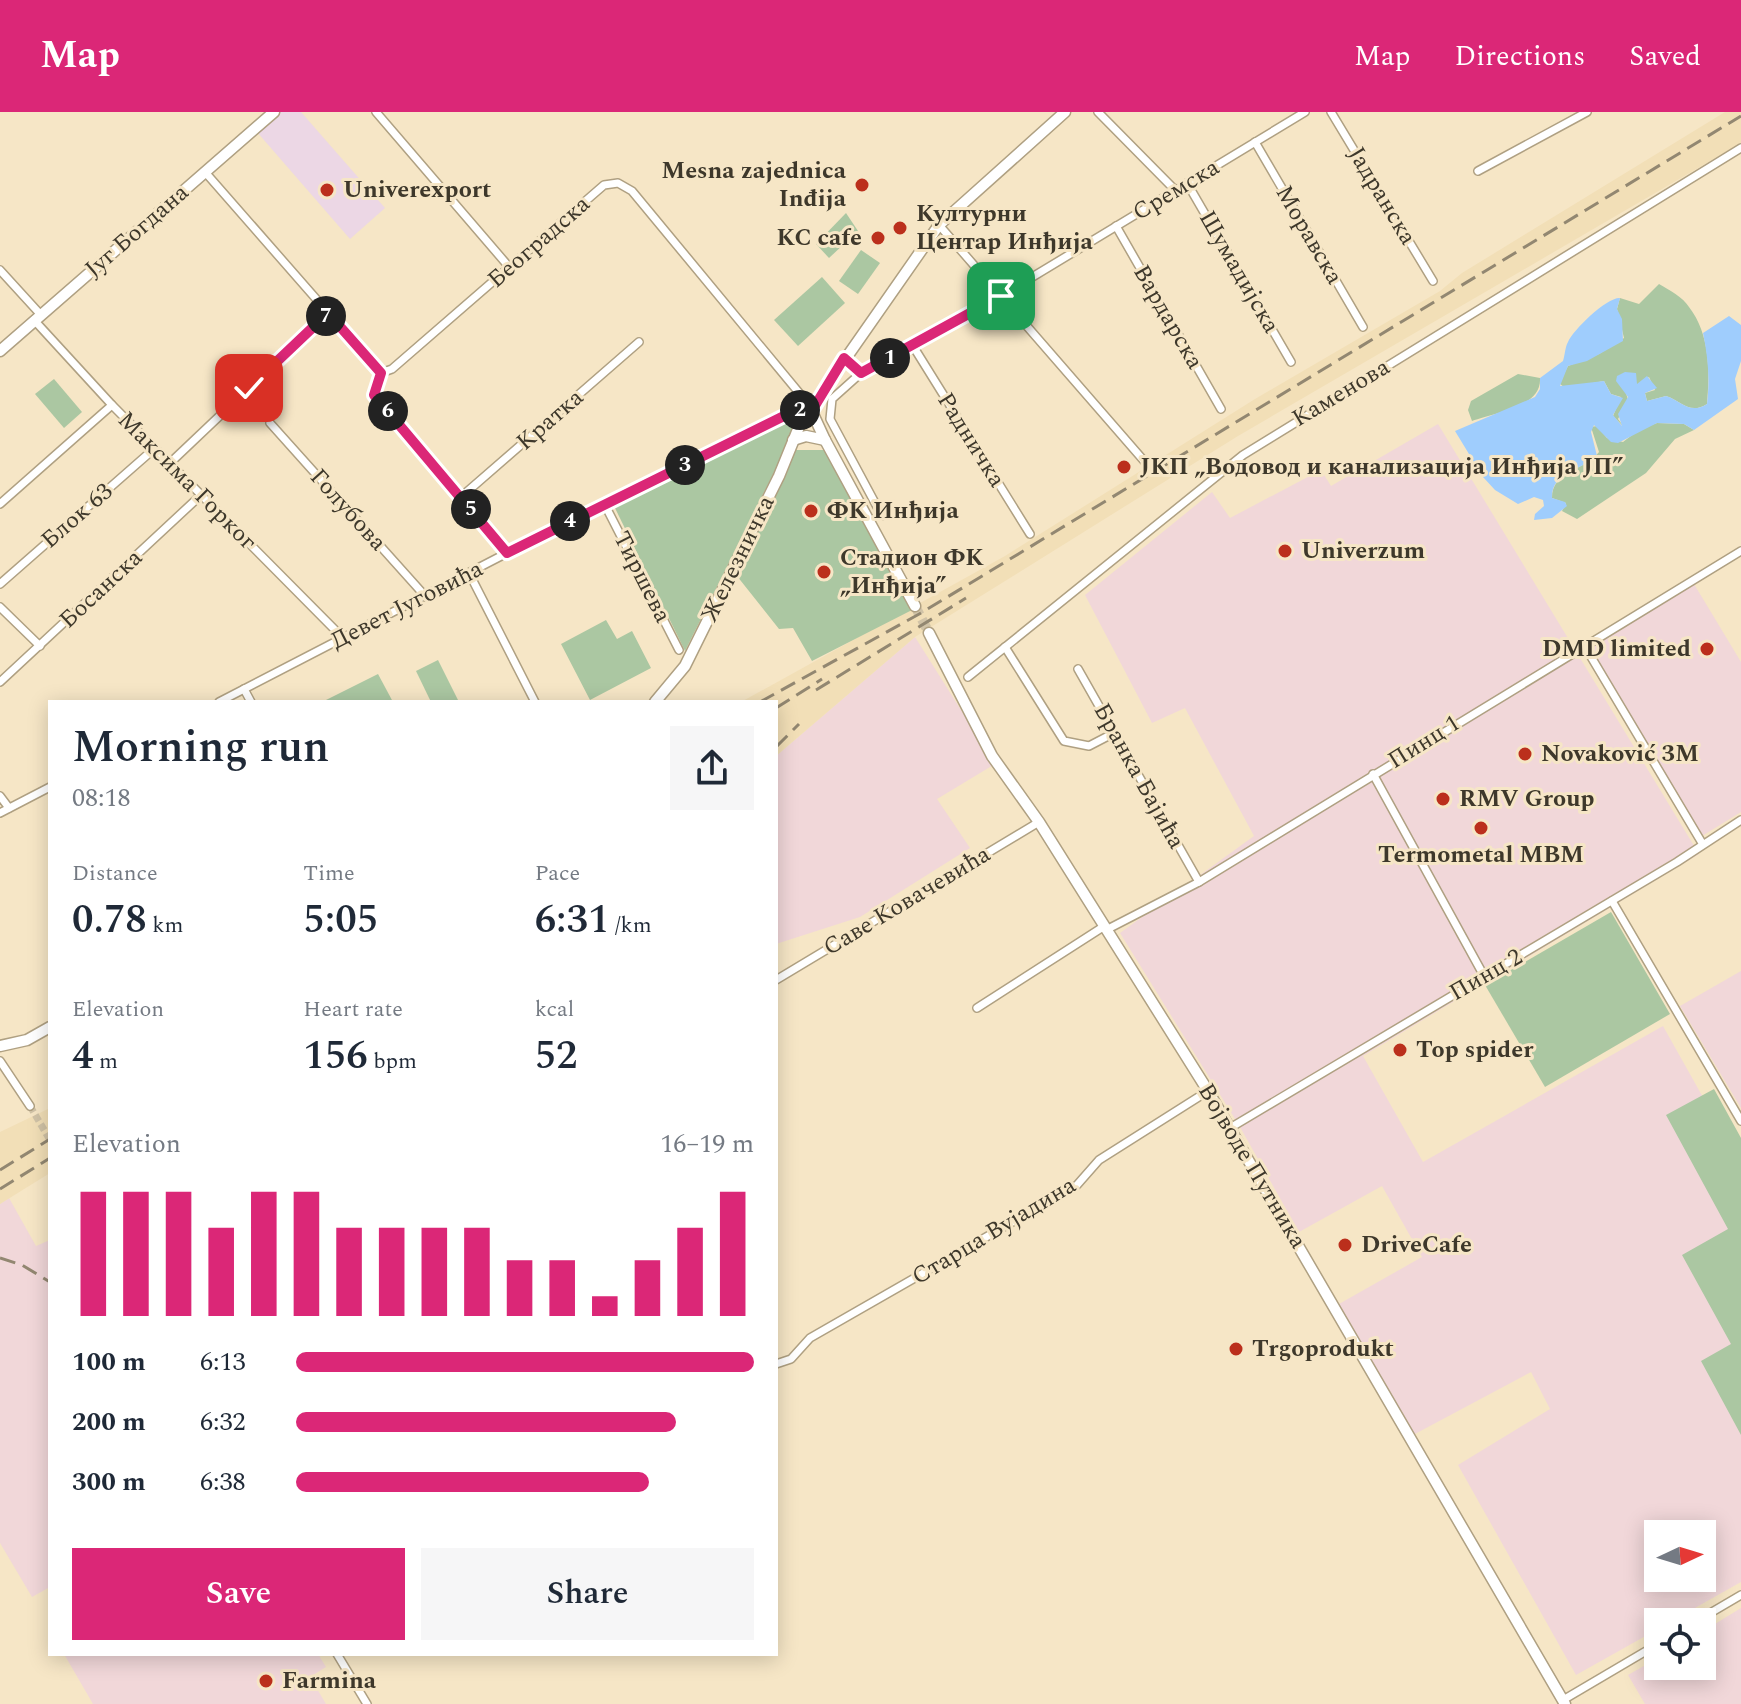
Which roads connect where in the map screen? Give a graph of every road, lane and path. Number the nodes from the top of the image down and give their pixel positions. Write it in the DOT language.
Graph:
graph roads {
  1 [pos="274,112"];
  2 [pos="376,112"];
  3 [pos="1065,112"];
  4 [pos="1098,112"];
  5 [pos="1305,112"];
  6 [pos="1331,112"];
  7 [pos="1587,112"];
  8 [pos="1255,142"];
  9 [pos="1741,148"];
  10 [pos="1478,171"];
  11 [pos="205,172"];
  12 [pos="1187,183"];
  13 [pos="1175,190"];
  14 [pos="939,225"];
  15 [pos="1116,226"];
  16 [pos="510,268"];
  17 [pos="0,270"];
  18 [pos="1433,281"];
  19 [pos="1001,296"];
  20 [pos="328,313"];
  21 [pos="38,318"];
  22 [pos="1363,327"];
  23 [pos="639,342"];
  24 [pos="913,346"];
  25 [pos="0,351"];
  26 [pos="844,358"];
  27 [pos="1291,362"];
  28 [pos="381,373"];
  29 [pos="861,373"];
  30 [pos="112,405"];
  31 [pos="813,409"];
  32 [pos="1221,409"];
  33 [pos="270,423"];
  34 [pos="793,440"];
  35 [pos="825,440"];
  36 [pos="155,448"];
  37 [pos="1145,462"];
  38 [pos="170,463"];
  39 [pos="201,495"];
  40 [pos="461,497"];
  41 [pos="0,504"];
  42 [pos="605,505"];
  43 [pos="882,516"];
  44 [pos="1030,534"];
  45 [pos="1741,551"];
  46 [pos="507,553"];
  47 [pos="469,573"];
  48 [pos="0,584"];
  49 [pos="426,597"];
  50 [pos="915,606"];
  51 [pos="0,607"];
  52 [pos="929,633"];
  53 [pos="343,638"];
  54 [pos="1584,645"];
  55 [pos="40,646"];
  56 [pos="1005,647"];
  57 [pos="679,650"];
  58 [pos="1078,669"];
  59 [pos="968,677"];
  60 [pos="0,682"];
  61 [pos="244,689"];
  62 [pos="223,700"];
  63 [pos="250,700"];
  64 [pos="534,700"];
  65 [pos="657,700"];
  66 [pos="1114,733"];
  67 [pos="1373,774"];
  68 [pos="48,788"];
  69 [pos="0,796"];
  70 [pos="9,808"];
  71 [pos="0,813"];
  72 [pos="1741,820"];
  73 [pos="1039,822"];
  74 [pos="1702,843"];
  75 [pos="1199,882"];
  76 [pos="1612,901"];
  77 [pos="1104,929"];
  78 [pos="1484,976"];
  79 [pos="778,979"];
  80 [pos="977,1008"];
  81 [pos="48,1028"];
  82 [pos="0,1046"];
  83 [pos="0,1061"];
  84 [pos="1208,1091"];
  85 [pos="30,1106"];
  86 [pos="1741,1121"];
  87 [pos="1230,1128"];
  88 [pos="778,1363"];
  89 [pos="1741,1595"];
  90 [pos="1716,1610"];
  91 [pos="1644,1653"];
  92 [pos="338,1656"];
  93 [pos="1564,1702"];
  94 [pos="367,1704"];
  1 -- 11 [label="main road, Југ Богдана"];
  2 -- 16 [label="street"];
  3 -- 14 [label="main road, Железничка"];
  4 -- 13 [label="street"];
  5 -- 8 [label="street, Сремска"];
  6 -- 18 [label="street, Јадранска"];
  7 -- 10 [label="street"];
  8 -- 12 [label="street, Сремска"];
  8 -- 22 [label="street, Моравска"];
  9 -- 56 [label="street, Каменова"];
  11 -- 20 [label="street"];
  11 -- 21 [label="main road, Југ Богдана"];
  12 -- 13 [label="street, Сремска"];
  12 -- 27 [label="street, Шумадијска"];
  13 -- 15 [label="street, Сремска"];
  14 -- 19 [label="street"];
  14 -- 26 [label="main road, Железничка"];
  15 -- 19 [label="street, Сремска"];
  15 -- 32 [label="street, Вардарска"];
  16 -- 28 [label="street, Београдска"];
  16 -- 31 [label="street, Београдска"];
  17 -- 21 [label="street, Максима Горког"];
  19 -- 24 [label="street, Сремска"];
  19 -- 37 [label="street"];
  20 -- 28 [label="street"];
  20 -- 38 [label="street"];
  21 -- 25 [label="main road, Југ Богдана"];
  21 -- 30 [label="street, Максима Горког"];
  23 -- 40 [label="street, Кратка"];
  24 -- 29 [label="street, Сремска"];
  24 -- 44 [label="street, Радничка"];
  26 -- 29 [label="street"];
  26 -- 31 [label="main road, Железничка"];
  28 -- 40 [label="street"];
  29 -- 43 [label="street, Сремска"];
  30 -- 36 [label="street, Максима Горког"];
  30 -- 41 [label="street"];
  31 -- 34 [label="main road, Железничка"];
  31 -- 35 [label="main road"];
  31 -- 42 [label="street, Девет Југовића"];
  33 -- 49 [label="street, Голубова"];
  34 -- 35 [label="main road"];
  34 -- 65 [label="main road, Железничка"];
  35 -- 50 [label="main road"];
  36 -- 38 [label="street, Максима Горког"];
  36 -- 48 [label="street, Блок 63"];
  38 -- 39 [label="street, Максима Горког"];
  39 -- 53 [label="street, Максима Горког"];
  39 -- 55 [label="street, Босанска"];
  40 -- 46 [label="street"];
  42 -- 46 [label="street, Девет Југовића"];
  42 -- 57 [label="street, Тиршева"];
  45 -- 54 [label="street, Пинц 1"];
  46 -- 47 [label="street, Девет Југовића"];
  47 -- 49 [label="street, Девет Југовића"];
  47 -- 64 [label="street"];
  49 -- 53 [label="street, Девет Југовића"];
  51 -- 55 [label="street"];
  52 -- 73 [label="main road, Војводе Путника"];
  53 -- 61 [label="street, Девет Југовића"];
  54 -- 67 [label="street, Пинц 1"];
  54 -- 74 [label="street"];
  55 -- 60 [label="street, Босанска"];
  56 -- 59 [label="street, Каменова"];
  56 -- 66 [label="street"];
  58 -- 66 [label="street, Бранка Бајића"];
  61 -- 62 [label="street, Девет Југовића"];
  61 -- 63 [label="street"];
  66 -- 75 [label="street, Бранка Бајића"];
  67 -- 75 [label="street, Пинц 1"];
  67 -- 78 [label="street"];
  68 -- 70 [label="street"];
  69 -- 70 [label="street"];
  70 -- 71 [label="street"];
  72 -- 74 [label="street, Пинц 2"];
  73 -- 77 [label="main road, Војводе Путника"];
  73 -- 79 [label="street, Саве Ковачевића"];
  74 -- 76 [label="street, Пинц 2"];
  75 -- 77 [label="street, Пинц 1"];
  76 -- 78 [label="street, Пинц 2"];
  76 -- 86 [label="street"];
  77 -- 80 [label="street, Пинц 1"];
  77 -- 84 [label="main road, Војводе Путника"];
  78 -- 87 [label="street, Пинц 2"];
  81 -- 82 [label="main road"];
  83 -- 85 [label="street"];
  84 -- 87 [label="main road, Војводе Путника"];
  84 -- 88 [label="street, Старца Вујадина"];
  87 -- 93 [label="main road, Војводе Путника"];
  89 -- 90 [label="street"];
  91 -- 93 [label="street"];
  92 -- 94 [label="street"];
}
